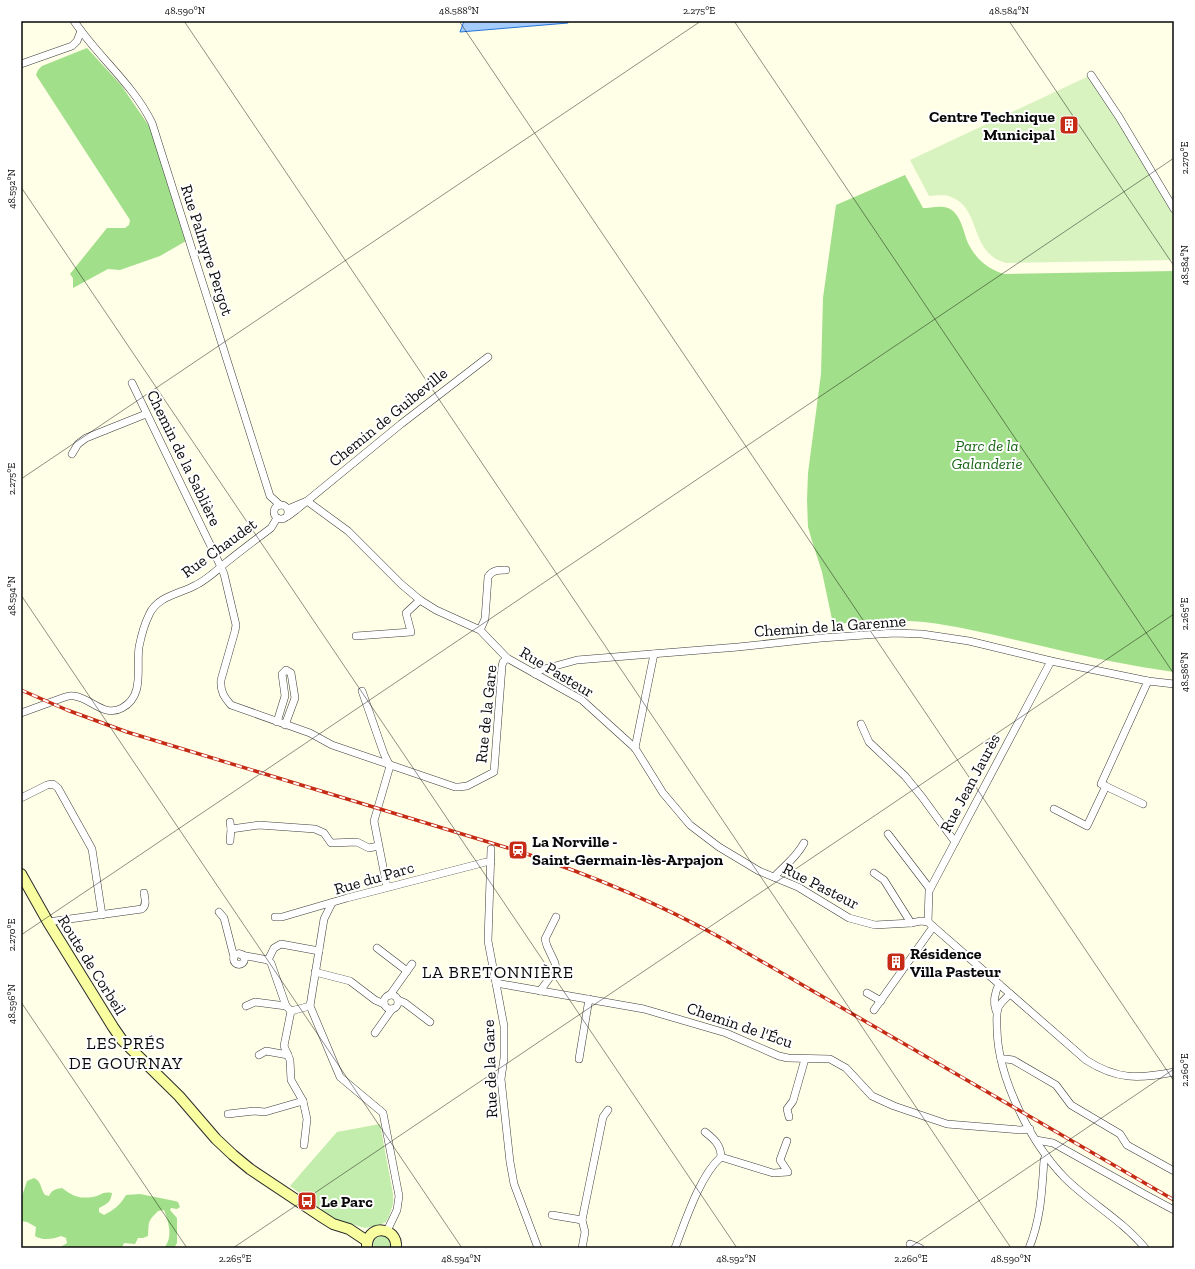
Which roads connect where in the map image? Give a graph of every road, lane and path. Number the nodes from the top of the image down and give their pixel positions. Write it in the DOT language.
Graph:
graph roads {
  1 [pos="74,21"];
  2 [pos="81,31"];
  3 [pos="21,64"];
  4 [pos="1091,75"];
  5 [pos="1174,209"];
  6 [pos="488,357"];
  7 [pos="132,383"];
  8 [pos="146,414"];
  9 [pos="72,454"];
  10 [pos="307,501"];
  11 [pos="277,507"];
  12 [pos="288,512"];
  13 [pos="277,518"];
  14 [pos="221,567"];
  15 [pos="506,570"];
  16 [pos="420,600"];
  17 [pos="480,630"];
  18 [pos="356,636"];
  19 [pos="654,654"];
  20 [pos="507,658"];
  21 [pos="1051,661"];
  22 [pos="535,674"];
  23 [pos="1148,681"];
  24 [pos="1174,684"];
  25 [pos="362,692"];
  26 [pos="21,713"];
  27 [pos="277,722"];
  28 [pos="861,724"];
  29 [pos="285,725"];
  30 [pos="635,748"];
  31 [pos="390,766"];
  32 [pos="494,772"];
  33 [pos="1106,786"];
  34 [pos="21,798"];
  35 [pos="1143,804"];
  36 [pos="1054,809"];
  37 [pos="888,834"];
  38 [pos="230,841"];
  39 [pos="955,842"];
  40 [pos="804,844"];
  41 [pos="378,846"];
  42 [pos="491,849"];
  43 [pos="491,862"];
  44 [pos="874,873"];
  45 [pos="21,874"];
  46 [pos="774,877"];
  47 [pos="387,887"];
  48 [pos="930,889"];
  49 [pos="144,893"];
  50 [pos="332,903"];
  51 [pos="219,912"];
  52 [pos="102,915"];
  53 [pos="275,917"];
  54 [pos="556,917"];
  55 [pos="48,922"];
  56 [pos="911,923"];
  57 [pos="931,924"];
  58 [pos="377,948"];
  59 [pos="319,951"];
  60 [pos="268,960"];
  61 [pos="412,964"];
  62 [pos="408,971"];
  63 [pos="315,972"];
  64 [pos="496,983"];
  65 [pos="999,984"];
  66 [pos="540,991"];
  67 [pos="867,993"];
  68 [pos="1010,994"];
  69 [pos="390,995"];
  70 [pos="589,999"];
  71 [pos="398,1000"];
  72 [pos="881,1001"];
  73 [pos="384,1004"];
  74 [pos="246,1006"];
  75 [pos="310,1006"];
  76 [pos="288,1008"];
  77 [pos="392,1009"];
  78 [pos="874,1010"];
  79 [pos="997,1014"];
  80 [pos="430,1022"];
  81 [pos="374,1033"];
  82 [pos="259,1055"];
  83 [pos="288,1055"];
  84 [pos="579,1059"];
  85 [pos="805,1059"];
  86 [pos="1001,1060"];
  87 [pos="1174,1072"];
  88 [pos="303,1101"];
  89 [pos="608,1110"];
  90 [pos="228,1114"];
  91 [pos="789,1117"];
  92 [pos="1030,1129"];
  93 [pos="705,1132"];
  94 [pos="1036,1140"];
  95 [pos="787,1141"];
  96 [pos="304,1144"];
  97 [pos="1046,1155"];
  98 [pos="721,1157"];
  99 [pos="1174,1171"];
  100 [pos="1174,1210"];
  101 [pos="552,1215"];
  102 [pos="582,1220"];
  103 [pos="349,1229"];
  104 [pos="387,1231"];
  105 [pos="375,1232"];
  106 [pos="367,1244"];
  107 [pos="910,1244"];
  108 [pos="397,1247"];
  109 [pos="538,1248"];
  110 [pos="582,1248"];
  111 [pos="675,1248"];
  112 [pos="920,1248"];
  113 [pos="1029,1248"];
  114 [pos="1145,1248"];
  1 -- 2 [label="street, Rue Palmyre Pergot"];
  2 -- 3 [label="street"];
  2 -- 11 [label="street, Rue Palmyre Pergot"];
  4 -- 5 [label="street"];
  6 -- 10 [label="street, Chemin de Guibeville"];
  7 -- 8 [label="street, Chemin de la Sablière"];
  8 -- 9 [label="street"];
  8 -- 14 [label="street, Chemin de la Sablière"];
  10 -- 12 [label="street, Rue Chaudet"];
  10 -- 16 [label="street"];
  11 -- 12 [label="street"];
  11 -- 13 [label="street, Rue Chaudet"];
  12 -- 13 [label="street, Rue Chaudet"];
  13 -- 14 [label="street, Rue Chaudet"];
  14 -- 26 [label="street, Rue Chaudet"];
  14 -- 27 [label="street, Chemin de la Sablière"];
  15 -- 17 [label="street"];
  16 -- 17 [label="street"];
  16 -- 18 [label="street"];
  17 -- 20 [label="street"];
  19 -- 21 [label="street, Chemin de la Garenne"];
  19 -- 22 [label="street, Chemin de la Garenne"];
  19 -- 30 [label="street"];
  20 -- 22 [label="street, Rue Pasteur"];
  20 -- 32 [label="street, Rue de la Gare"];
  21 -- 23 [label="street, Chemin de la Garenne"];
  21 -- 39 [label="street, Rue Jean Jaurès"];
  22 -- 30 [label="street, Rue Pasteur"];
  23 -- 24 [label="street, Chemin de la Garenne"];
  23 -- 33 [label="street"];
  25 -- 31 [label="street"];
  27 -- 29 [label="street, Chemin de la Sablière"];
  27 -- 29 [label="street"];
  28 -- 39 [label="street"];
  29 -- 31 [label="street, Chemin de la Sablière"];
  30 -- 46 [label="street, Rue Pasteur"];
  31 -- 32 [label="street, Chemin de la Sablière"];
  31 -- 41 [label="street"];
  33 -- 35 [label="street"];
  33 -- 36 [label="street"];
  34 -- 52 [label="street"];
  37 -- 48 [label="street"];
  38 -- 41 [label="street"];
  39 -- 48 [label="street, Rue Jean Jaurès"];
  40 -- 46 [label="street"];
  41 -- 47 [label="street"];
  42 -- 43 [label="street, Rue de la Gare"];
  43 -- 47 [label="street, Rue du Parc"];
  43 -- 64 [label="street, Rue de la Gare"];
  44 -- 56 [label="street"];
  45 -- 55 [label="main road, Route de Corbeil"];
  46 -- 56 [label="street, Rue Pasteur"];
  47 -- 50 [label="street, Rue du Parc"];
  48 -- 57 [label="street, Rue Jean Jaurès"];
  49 -- 52 [label="street"];
  50 -- 53 [label="street"];
  50 -- 59 [label="street, Rue du Parc"];
  51 -- 60 [label="street"];
  52 -- 55 [label="street"];
  54 -- 66 [label="street"];
  55 -- 103 [label="main road, Route de Corbeil"];
  56 -- 57 [label="street, Rue Pasteur"];
  57 -- 65 [label="street"];
  57 -- 72 [label="street"];
  58 -- 62 [label="street"];
  59 -- 60 [label="street"];
  59 -- 63 [label="street, Rue du Parc"];
  60 -- 76 [label="street"];
  61 -- 62 [label="street"];
  62 -- 69 [label="street"];
  63 -- 73 [label="street"];
  63 -- 75 [label="street, Rue du Parc"];
  64 -- 66 [label="street, Chemin de l'Écu"];
  64 -- 109 [label="street, Rue de la Gare"];
  65 -- 68 [label="street"];
  65 -- 79 [label="street"];
  66 -- 70 [label="street, Chemin de l'Écu"];
  67 -- 72 [label="street"];
  68 -- 79 [label="street"];
  68 -- 87 [label="street"];
  69 -- 71 [label="street"];
  69 -- 73 [label="street"];
  70 -- 84 [label="street"];
  70 -- 85 [label="street, Chemin de l'Écu"];
  71 -- 77 [label="street"];
  71 -- 80 [label="street"];
  72 -- 78 [label="street"];
  73 -- 77 [label="street"];
  74 -- 76 [label="street"];
  75 -- 76 [label="street"];
  75 -- 104 [label="street"];
  76 -- 83 [label="street"];
  77 -- 81 [label="street"];
  79 -- 86 [label="street"];
  82 -- 83 [label="street"];
  83 -- 88 [label="street"];
  85 -- 91 [label="street"];
  85 -- 92 [label="street, Chemin de l'Écu"];
  86 -- 92 [label="street"];
  86 -- 99 [label="street"];
  88 -- 90 [label="street"];
  88 -- 96 [label="street"];
  89 -- 102 [label="street"];
  92 -- 94 [label="street"];
  93 -- 98 [label="street"];
  94 -- 97 [label="street"];
  94 -- 100 [label="street"];
  95 -- 98 [label="street"];
  97 -- 113 [label="street"];
  97 -- 114 [label="street"];
  98 -- 111 [label="street"];
  101 -- 102 [label="street"];
  102 -- 110 [label="street"];
  103 -- 105 [label="main road, Route de Corbeil"];
  103 -- 106 [label="main road, Route de Corbeil"];
  104 -- 105 [label="main road, Route de Corbeil"];
  104 -- 108 [label="main road"];
  105 -- 106 [label="main road"];
  107 -- 112 [label="street"];
}
